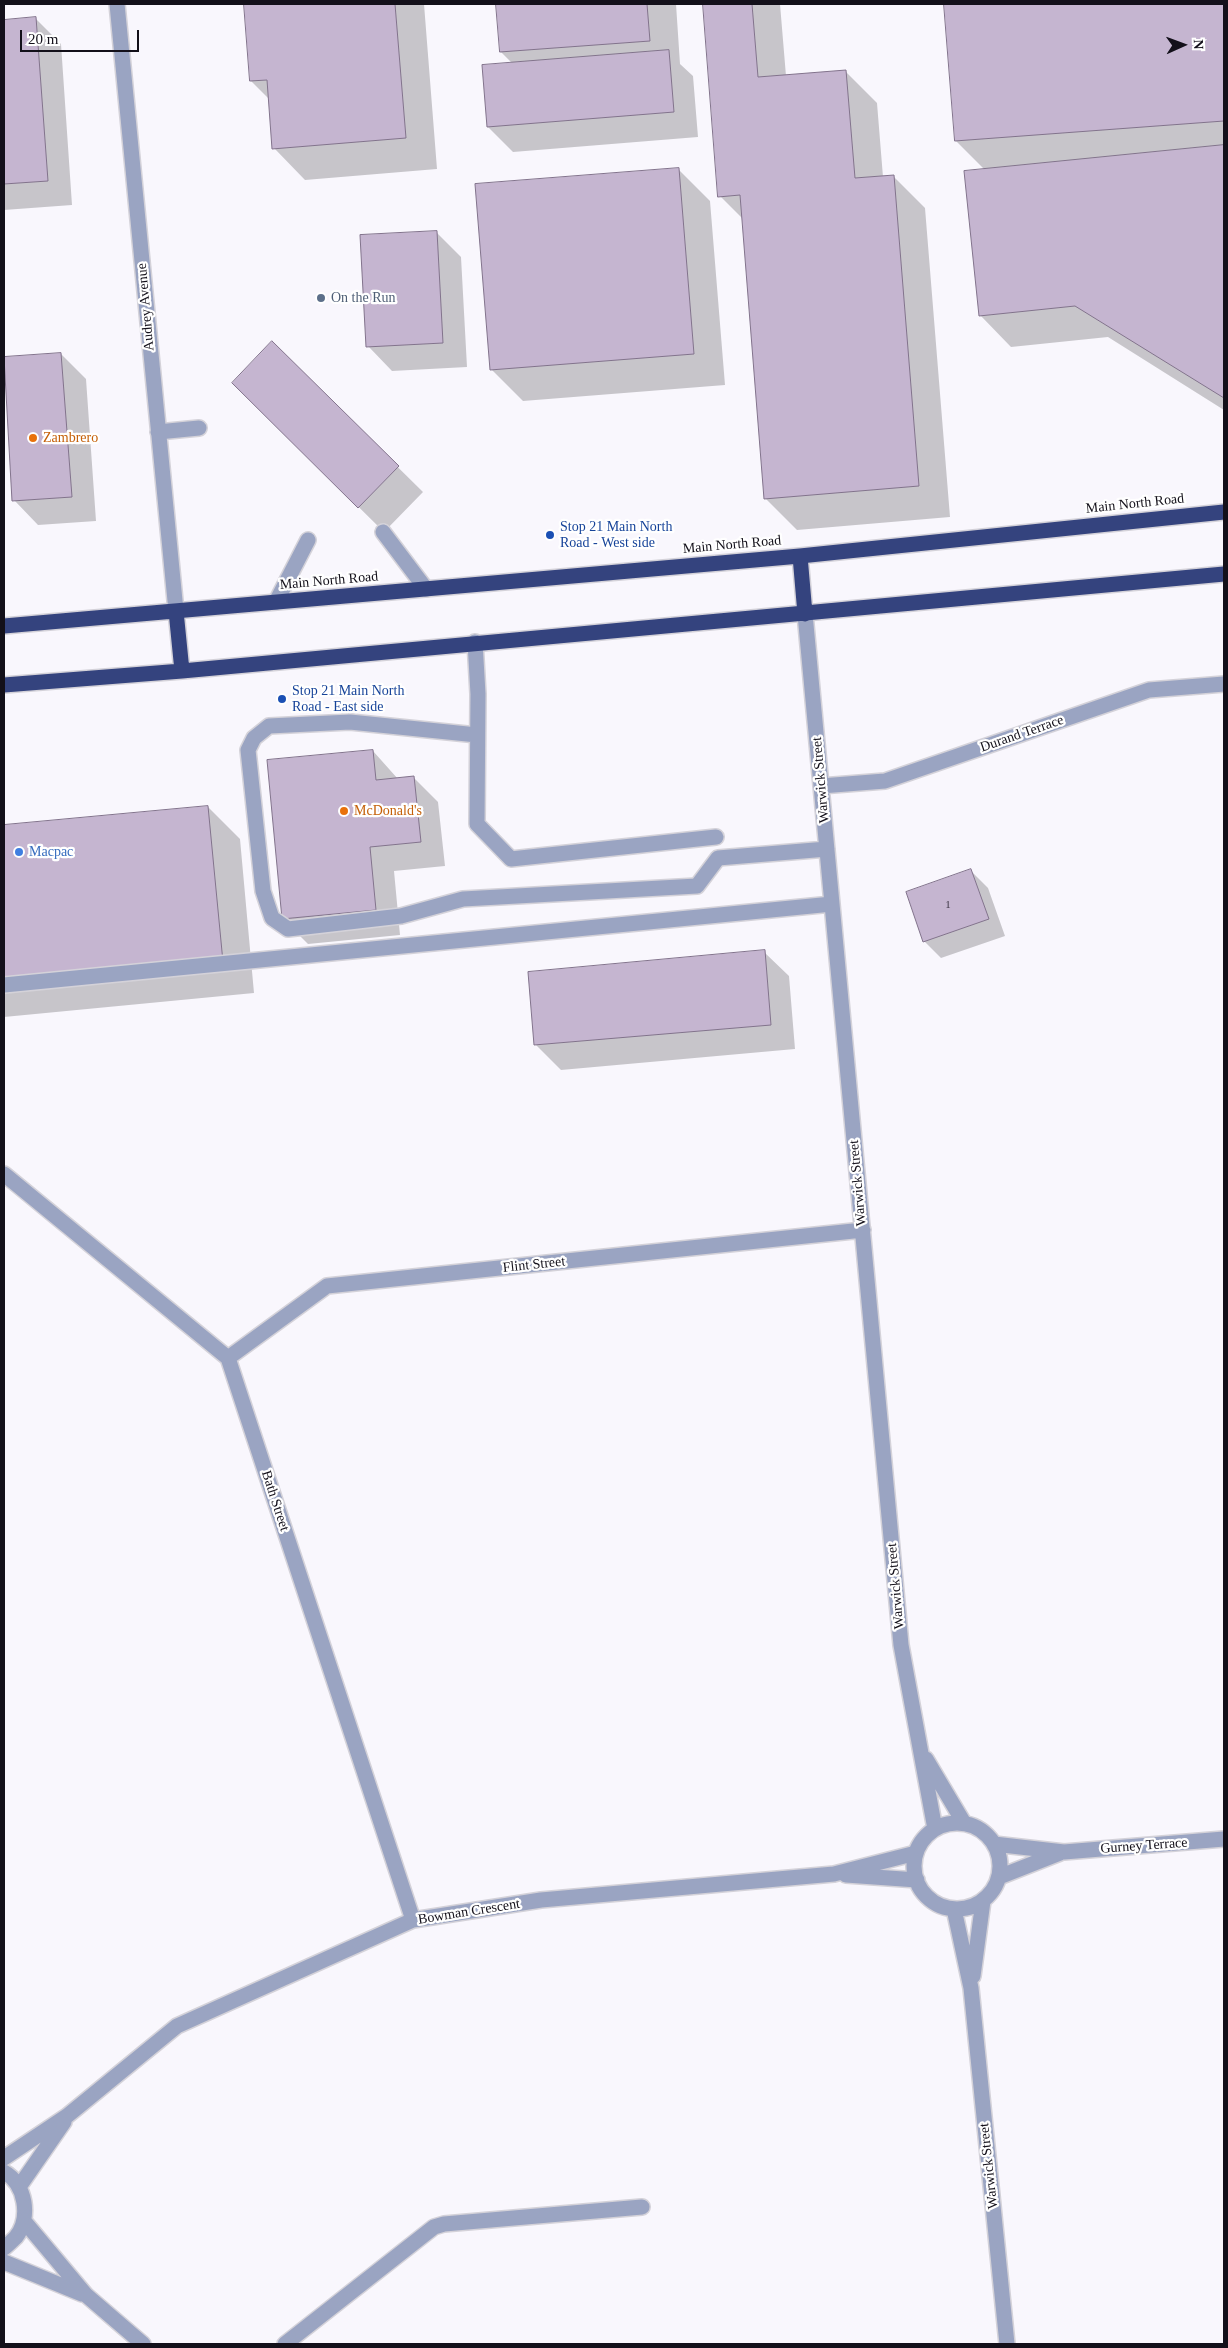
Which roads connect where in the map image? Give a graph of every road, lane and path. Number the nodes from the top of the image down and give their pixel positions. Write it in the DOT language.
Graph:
graph roads {
  1 [pos="117,4"];
  2 [pos="199,428"];
  3 [pos="158,432"];
  4 [pos="1224,512"];
  5 [pos="383,532"];
  6 [pos="308,540"];
  7 [pos="800,556"];
  8 [pos="1224,574"];
  9 [pos="426,589"];
  10 [pos="276,602"];
  11 [pos="176,611"];
  12 [pos="805,614"];
  13 [pos="4,626"];
  14 [pos="475,642"];
  15 [pos="182,671"];
  16 [pos="1224,684"];
  17 [pos="4,685"];
  18 [pos="477,735"];
  19 [pos="821,786"];
  20 [pos="716,837"];
  21 [pos="827,849"];
  22 [pos="832,904"];
  23 [pos="4,985"];
  24 [pos="4,1174"];
  25 [pos="863,1230"];
  26 [pos="228,1358"];
  27 [pos="921,1752"];
  28 [pos="964,1823"];
  29 [pos="935,1829"];
  30 [pos="1224,1839"];
  31 [pos="994,1844"];
  32 [pos="1064,1852"];
  33 [pos="916,1853"];
  34 [pos="834,1874"];
  35 [pos="999,1876"];
  36 [pos="917,1880"];
  37 [pos="983,1901"];
  38 [pos="954,1909"];
  39 [pos="413,1920"];
  40 [pos="971,1988"];
  41 [pos="67,2116"];
  42 [pos="4,2158"];
  43 [pos="4,2172"];
  44 [pos="19,2187"];
  45 [pos="642,2208"];
  46 [pos="24,2221"];
  47 [pos="4,2248"];
  48 [pos="4,2262"];
  49 [pos="86,2295"];
  50 [pos="143,2344"];
  51 [pos="285,2344"];
  52 [pos="1007,2344"];
  1 -- 3 [label="street, Audrey Avenue"];
  2 -- 3 [label="street"];
  3 -- 11 [label="street, Audrey Avenue"];
  4 -- 7 [label="highway, Main North Road"];
  5 -- 9 [label="street"];
  6 -- 10 [label="street"];
  7 -- 9 [label="highway, Main North Road"];
  7 -- 12 [label="highway"];
  8 -- 12 [label="highway"];
  9 -- 10 [label="highway, Main North Road"];
  10 -- 11 [label="highway, Main North Road"];
  11 -- 13 [label="highway, Main North Road"];
  11 -- 15 [label="highway"];
  12 -- 14 [label="highway"];
  12 -- 19 [label="street, Warwick Street"];
  14 -- 15 [label="highway"];
  14 -- 18 [label="street"];
  15 -- 17 [label="highway"];
  16 -- 19 [label="street, Durand Terrace"];
  18 -- 20 [label="street"];
  18 -- 21 [label="street"];
  19 -- 21 [label="street, Warwick Street"];
  21 -- 22 [label="street, Warwick Street"];
  22 -- 23 [label="street"];
  22 -- 25 [label="street, Warwick Street"];
  24 -- 26 [label="street"];
  25 -- 26 [label="street, Flint Street"];
  25 -- 27 [label="street, Warwick Street"];
  26 -- 39 [label="street, Bath Street"];
  27 -- 28 [label="street, Warwick Street"];
  27 -- 29 [label="street, Warwick Street"];
  28 -- 29 [label="street"];
  28 -- 31 [label="street"];
  29 -- 33 [label="street"];
  30 -- 32 [label="street, Gurney Terrace"];
  31 -- 32 [label="street, Gurney Terrace"];
  31 -- 35 [label="street"];
  32 -- 35 [label="street, Gurney Terrace"];
  33 -- 34 [label="street, Bowman Crescent"];
  33 -- 36 [label="street"];
  34 -- 36 [label="street, Bowman Crescent"];
  34 -- 39 [label="street, Bowman Crescent"];
  35 -- 37 [label="street"];
  36 -- 38 [label="street"];
  37 -- 38 [label="street"];
  37 -- 40 [label="street, Warwick Street"];
  38 -- 40 [label="street, Warwick Street"];
  39 -- 41 [label="street, Bowman Crescent"];
  40 -- 52 [label="street, Warwick Street"];
  41 -- 42 [label="street, Bowman Crescent"];
  41 -- 44 [label="street, Bowman Crescent"];
  43 -- 44 [label="street"];
  44 -- 46 [label="street"];
  45 -- 51 [label="street"];
  46 -- 47 [label="street"];
  46 -- 49 [label="street"];
  48 -- 49 [label="street"];
  49 -- 50 [label="street"];
}
